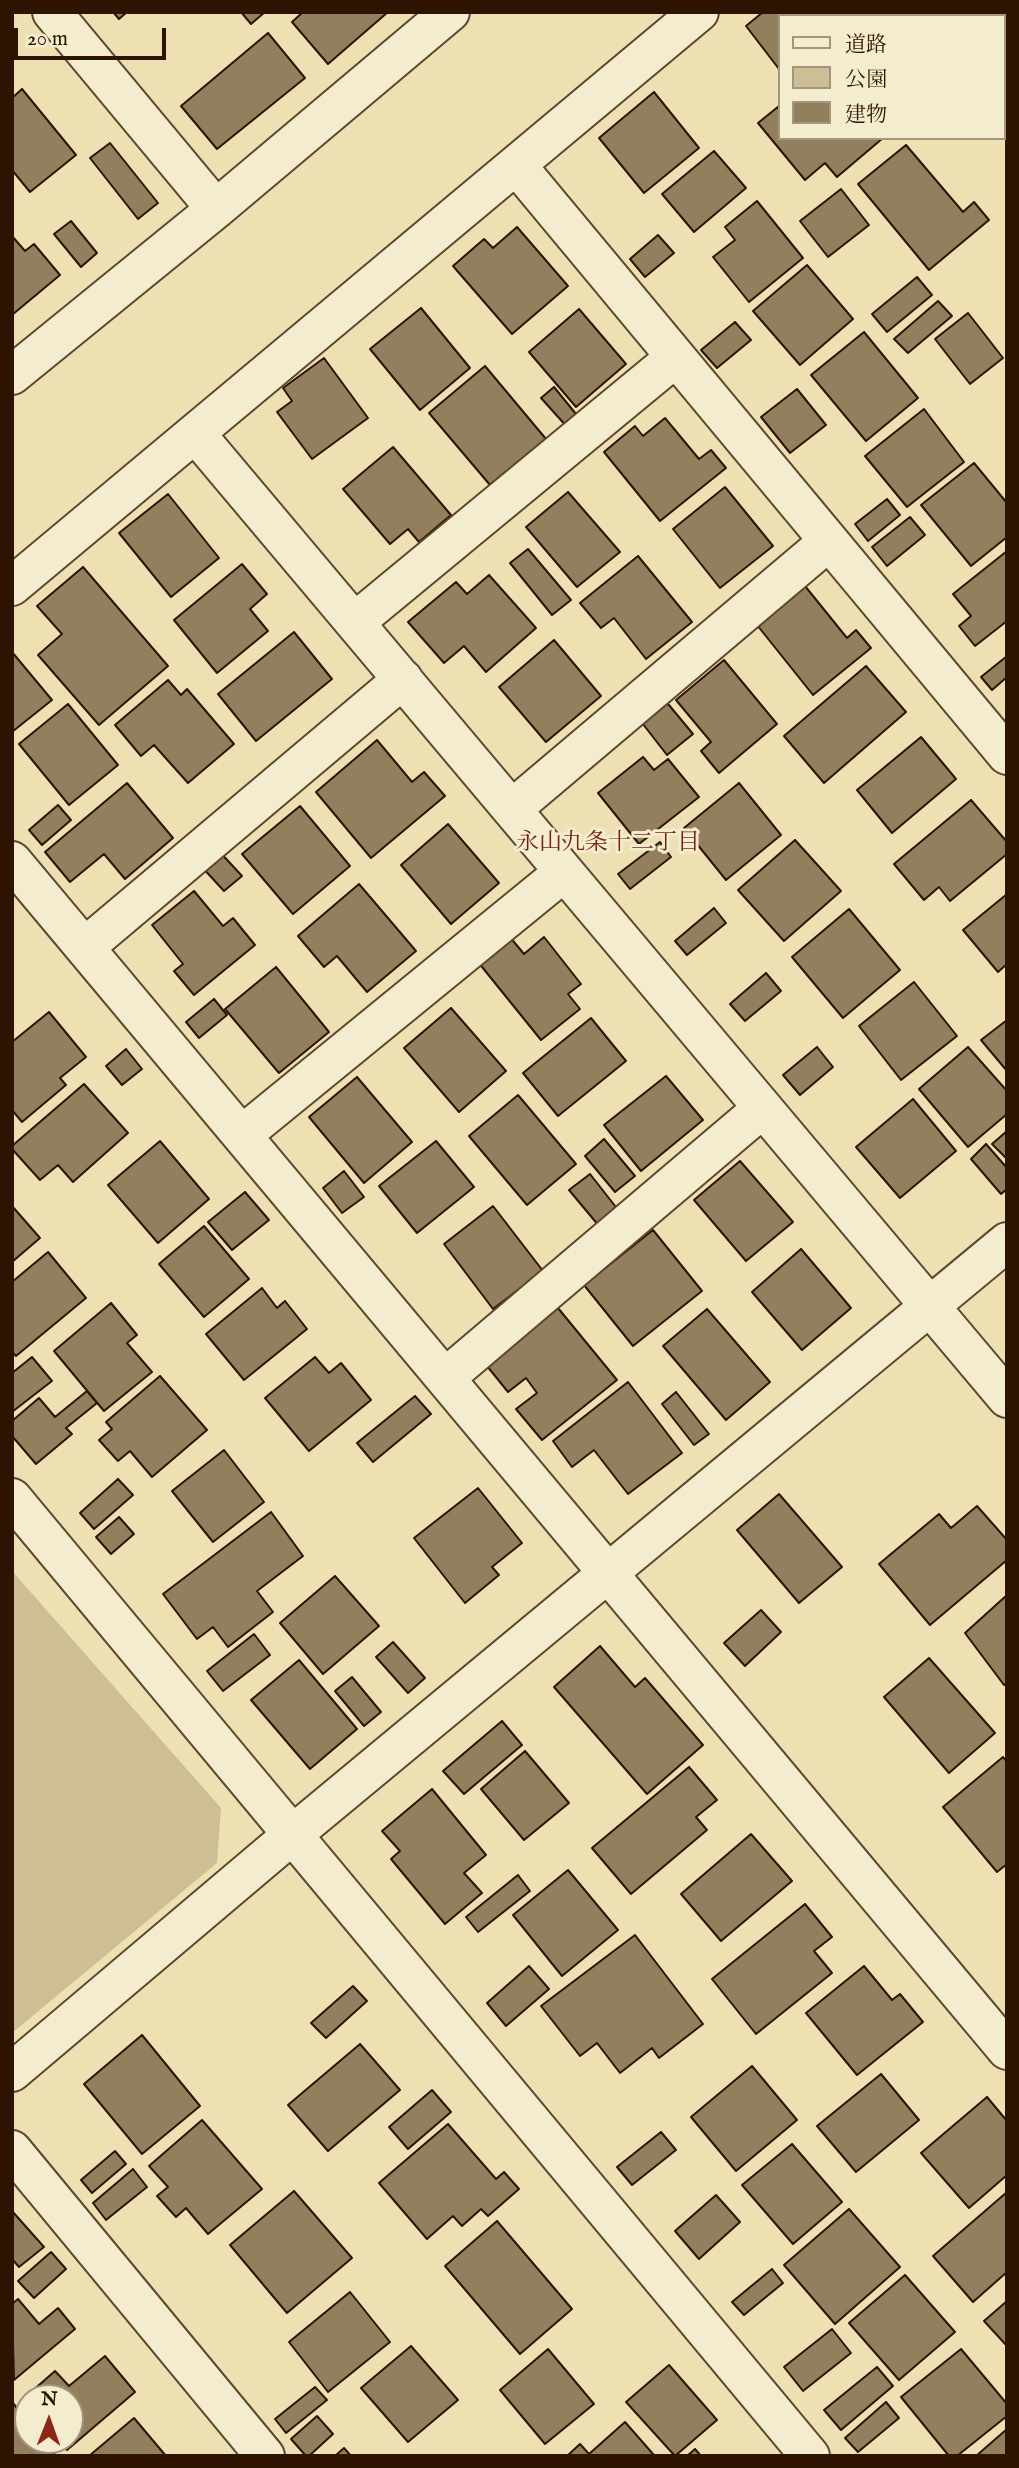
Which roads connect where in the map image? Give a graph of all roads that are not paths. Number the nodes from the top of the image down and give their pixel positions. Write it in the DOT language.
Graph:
graph roads {
  1 [pos="52,12"];
  2 [pos="450,12"];
  3 [pos="699,12"];
  4 [pos="517,166"];
  5 [pos="216,209"];
  6 [pos="676,357"];
  7 [pos="12,375"];
  8 [pos="195,433"];
  9 [pos="829,541"];
  10 [pos="12,586"];
  11 [pos="355,622"];
  12 [pos="402,679"];
  13 [pos="1007,755"];
  14 [pos="512,809"];
  15 [pos="12,861"];
  16 [pos="564,872"];
  17 [pos="85,947"];
  18 [pos="763,1108"];
  19 [pos="242,1135"];
  20 [pos="1007,1242"];
  21 [pos="930,1307"];
  22 [pos="445,1378"];
  23 [pos="1007,1398"];
  24 [pos="12,1499"];
  25 [pos="608,1572"];
  26 [pos="292,1835"];
  27 [pos="1007,2050"];
  28 [pos="12,2072"];
  29 [pos="12,2150"];
  30 [pos="265,2456"];
  31 [pos="810,2456"];
  1 -- 5 [label="street"];
  2 -- 5 [label="street"];
  3 -- 4 [label="street"];
  4 -- 6 [label="street"];
  4 -- 8 [label="street"];
  5 -- 7 [label="street"];
  6 -- 9 [label="street"];
  6 -- 11 [label="street"];
  8 -- 10 [label="street"];
  8 -- 11 [label="street"];
  9 -- 13 [label="street"];
  9 -- 14 [label="street"];
  11 -- 12 [label="street"];
  12 -- 14 [label="street"];
  12 -- 17 [label="street"];
  14 -- 16 [label="street"];
  15 -- 17 [label="street"];
  16 -- 18 [label="street"];
  16 -- 19 [label="street"];
  17 -- 19 [label="street"];
  18 -- 21 [label="street"];
  18 -- 22 [label="street"];
  19 -- 22 [label="street"];
  20 -- 21 [label="street"];
  21 -- 23 [label="street"];
  21 -- 25 [label="street"];
  22 -- 25 [label="street"];
  24 -- 26 [label="street"];
  25 -- 26 [label="street"];
  25 -- 27 [label="street"];
  26 -- 28 [label="street"];
  26 -- 31 [label="street"];
  29 -- 30 [label="street"];
}
